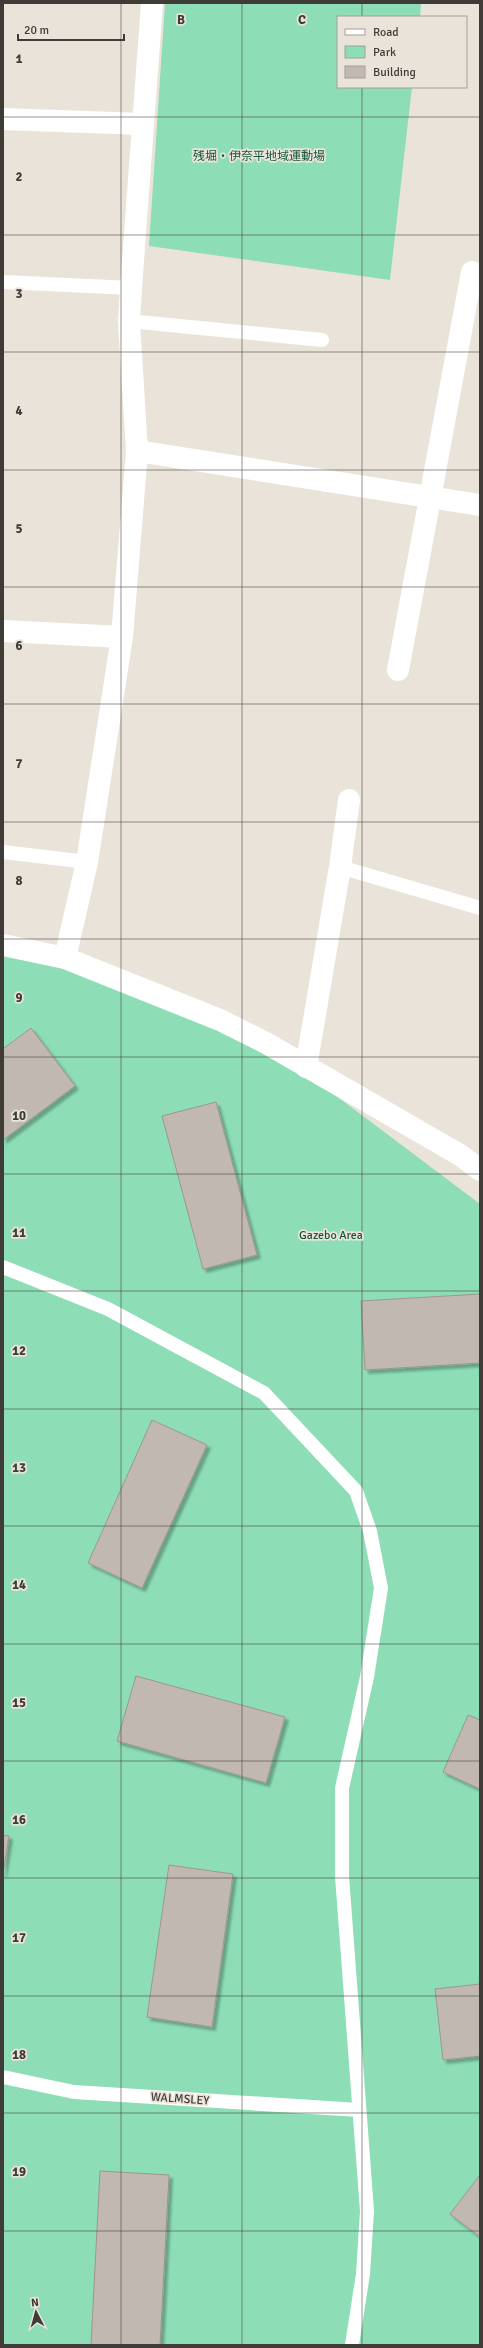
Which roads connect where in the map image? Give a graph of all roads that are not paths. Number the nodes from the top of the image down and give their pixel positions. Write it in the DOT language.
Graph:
graph roads {
  1 [pos="152,3"];
  2 [pos="3,119"];
  3 [pos="142,124"];
  4 [pos="472,272"];
  5 [pos="3,282"];
  6 [pos="131,288"];
  7 [pos="129,321"];
  8 [pos="322,340"];
  9 [pos="137,451"];
  10 [pos="430,497"];
  11 [pos="480,505"];
  12 [pos="3,631"];
  13 [pos="122,637"];
  14 [pos="398,670"];
  15 [pos="349,800"];
  16 [pos="3,852"];
  17 [pos="87,862"];
  18 [pos="340,867"];
  19 [pos="480,908"];
  20 [pos="3,945"];
  21 [pos="65,958"];
  22 [pos="306,1067"];
  23 [pos="480,1170"];
  24 [pos="3,1267"];
  25 [pos="3,2077"];
  26 [pos="359,2110"];
  27 [pos="352,2345"];
  1 -- 3 [label="street"];
  2 -- 3 [label="street"];
  3 -- 6 [label="street"];
  4 -- 10 [label="street"];
  5 -- 6 [label="lane"];
  6 -- 7 [label="street"];
  7 -- 8 [label="lane"];
  7 -- 9 [label="street"];
  9 -- 10 [label="street"];
  9 -- 13 [label="street"];
  10 -- 11 [label="street"];
  10 -- 14 [label="street"];
  12 -- 13 [label="street"];
  13 -- 17 [label="street"];
  15 -- 18 [label="street"];
  16 -- 17 [label="lane"];
  17 -- 21 [label="street"];
  18 -- 19 [label="lane"];
  18 -- 22 [label="street"];
  20 -- 21 [label="street"];
  21 -- 22 [label="street"];
  22 -- 23 [label="street"];
  24 -- 26 [label="lane"];
  25 -- 26 [label="lane, WALMSLEY"];
  26 -- 27 [label="lane"];
}
